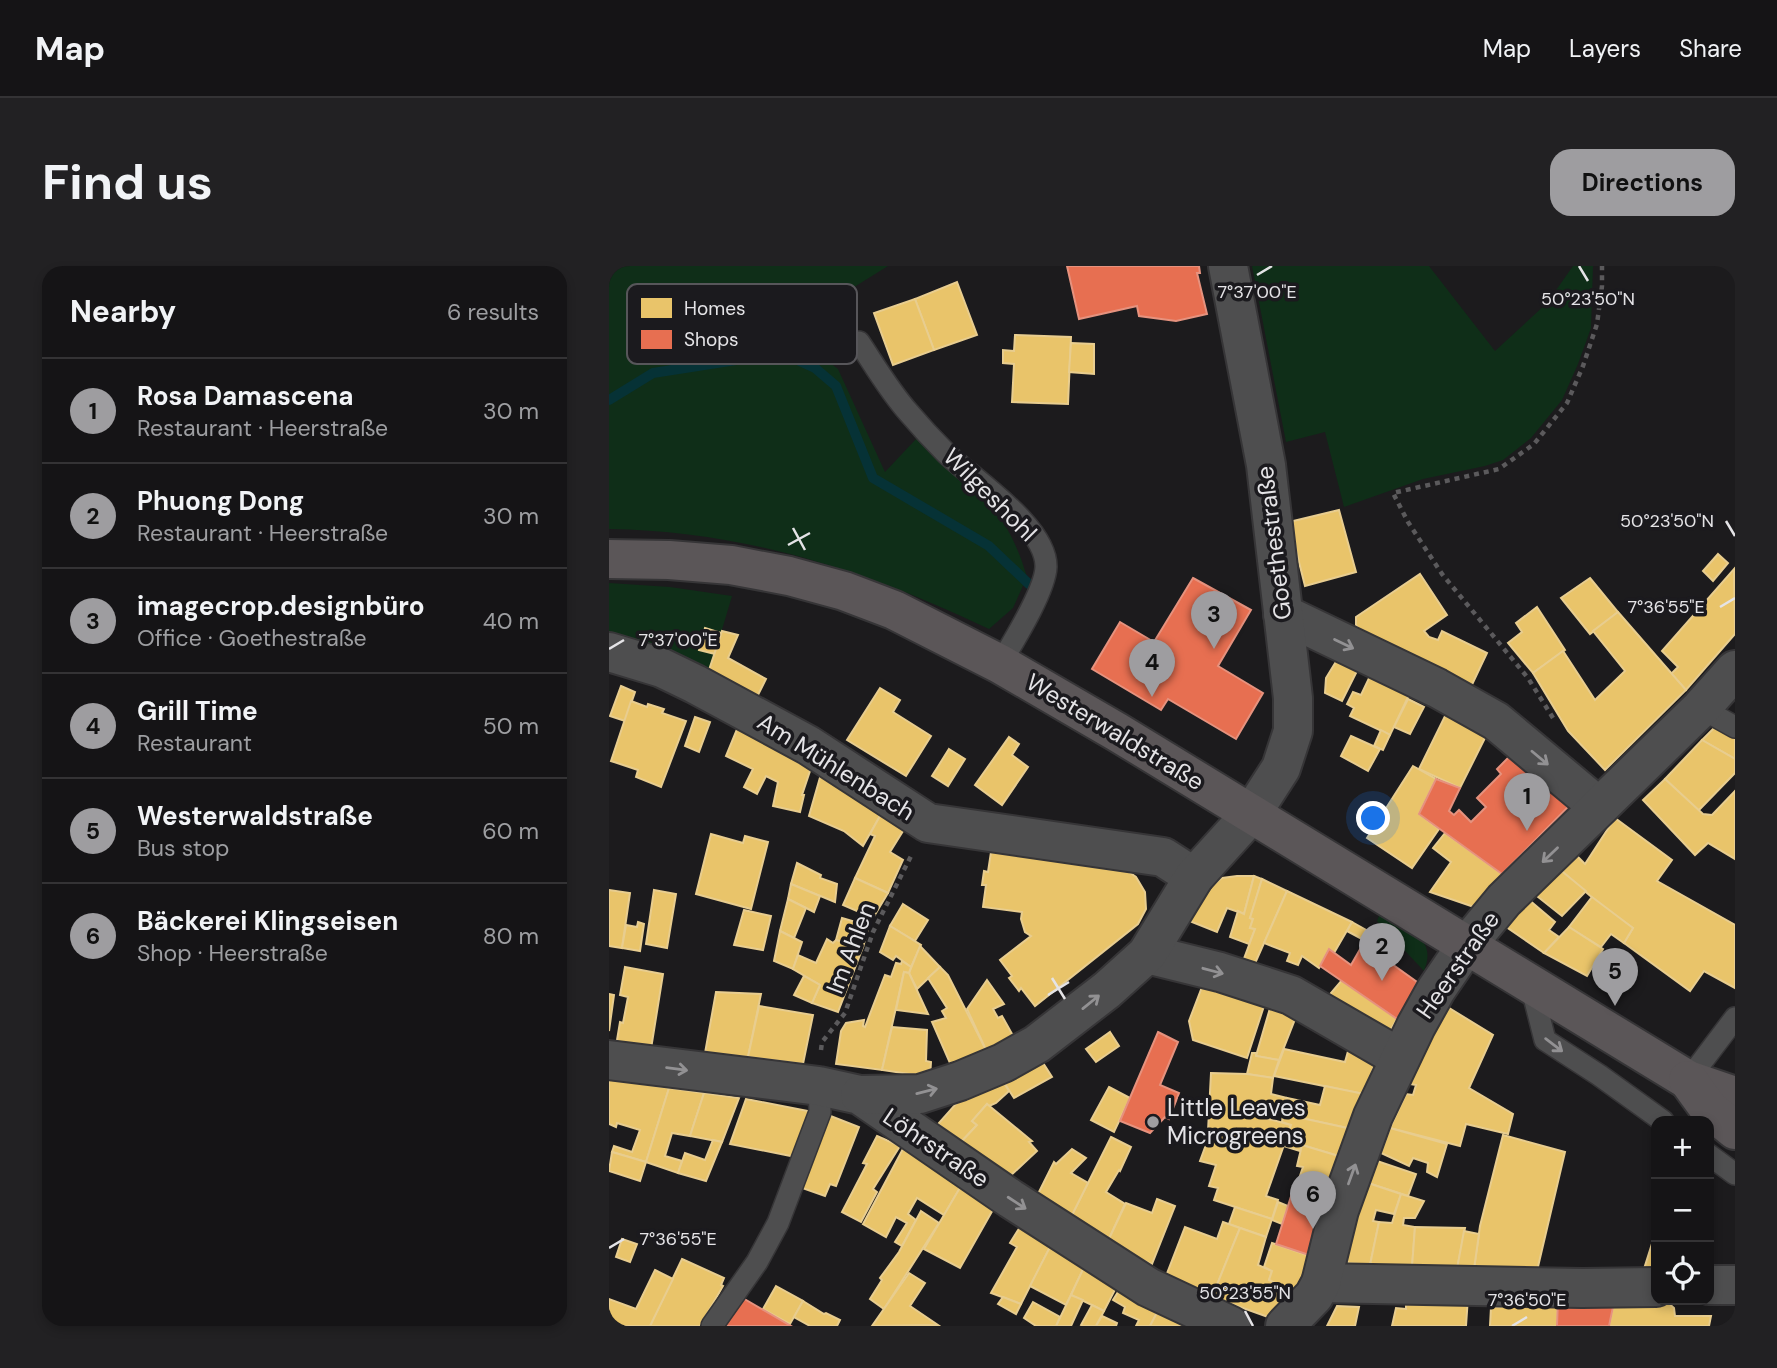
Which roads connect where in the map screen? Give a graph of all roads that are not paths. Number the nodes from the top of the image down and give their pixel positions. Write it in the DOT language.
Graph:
graph roads {
  1 [pos="1228,266"];
  2 [pos="859,342"];
  3 [pos="609,559"];
  4 [pos="1283,614"];
  5 [pos="609,652"];
  6 [pos="1000,664"];
  7 [pos="1735,670"];
  8 [pos="1701,708"];
  9 [pos="1735,727"];
  10 [pos="1599,807"];
  11 [pos="1252,813"];
  12 [pos="1194,877"];
  13 [pos="1466,946"];
  14 [pos="1147,954"];
  15 [pos="1531,983"];
  16 [pos="1735,1018"];
  17 [pos="1400,1058"];
  18 [pos="609,1060"];
  19 [pos="1688,1080"];
  20 [pos="819,1086"];
  21 [pos="860,1095"];
  22 [pos="1735,1096"];
  23 [pos="1656,1116"];
  24 [pos="1735,1130"];
  25 [pos="1714,1159"];
  26 [pos="1735,1174"];
  27 [pos="1321,1283"];
  28 [pos="1735,1284"];
  29 [pos="1714,1285"];
  30 [pos="1651,1287"];
  31 [pos="712,1326"];
  32 [pos="1231,1326"];
  33 [pos="1285,1326"];
  1 -- 4 [label="street, Goethestraße"];
  2 -- 6 [label="lane, Wilgeshohl"];
  3 -- 6 [label="main road, Westerwaldstraße"];
  4 -- 10 [label="street, one-way"];
  4 -- 11 [label="street, Goethestraße"];
  5 -- 12 [label="street, Am Mühlenbach"];
  6 -- 11 [label="main road, Westerwaldstraße"];
  7 -- 8 [label="street, Heerstraße"];
  8 -- 9 [label="lane"];
  8 -- 10 [label="street, Heerstraße"];
  10 -- 13 [label="street, Heerstraße, one-way"];
  11 -- 12 [label="street, Goethestraße"];
  11 -- 13 [label="main road, Westerwaldstraße"];
  12 -- 14 [label="street, Goethestraße"];
  13 -- 15 [label="main road, Westerwaldstraße"];
  13 -- 17 [label="street, Heerstraße"];
  14 -- 17 [label="street, one-way"];
  21 -- 14 [label="street, Goethestraße, one-way"];
  15 -- 19 [label="main road, Westerwaldstraße"];
  15 -- 23 [label="lane, one-way"];
  16 -- 19 [label="lane"];
  27 -- 17 [label="street, Heerstraße, one-way"];
  18 -- 20 [label="street, Löhrstraße, one-way"];
  19 -- 22 [label="main road, Westerwaldstraße"];
  19 -- 24 [label="main road, Westerwaldstraße"];
  20 -- 21 [label="street, Löhrstraße"];
  20 -- 31 [label="lane"];
  21 -- 32 [label="street, Löhrstraße, one-way"];
  25 -- 26 [label="lane"];
  27 -- 30 [label="street"];
  27 -- 33 [label="street, Heerstraße"];
  28 -- 29 [label="street"];
}
